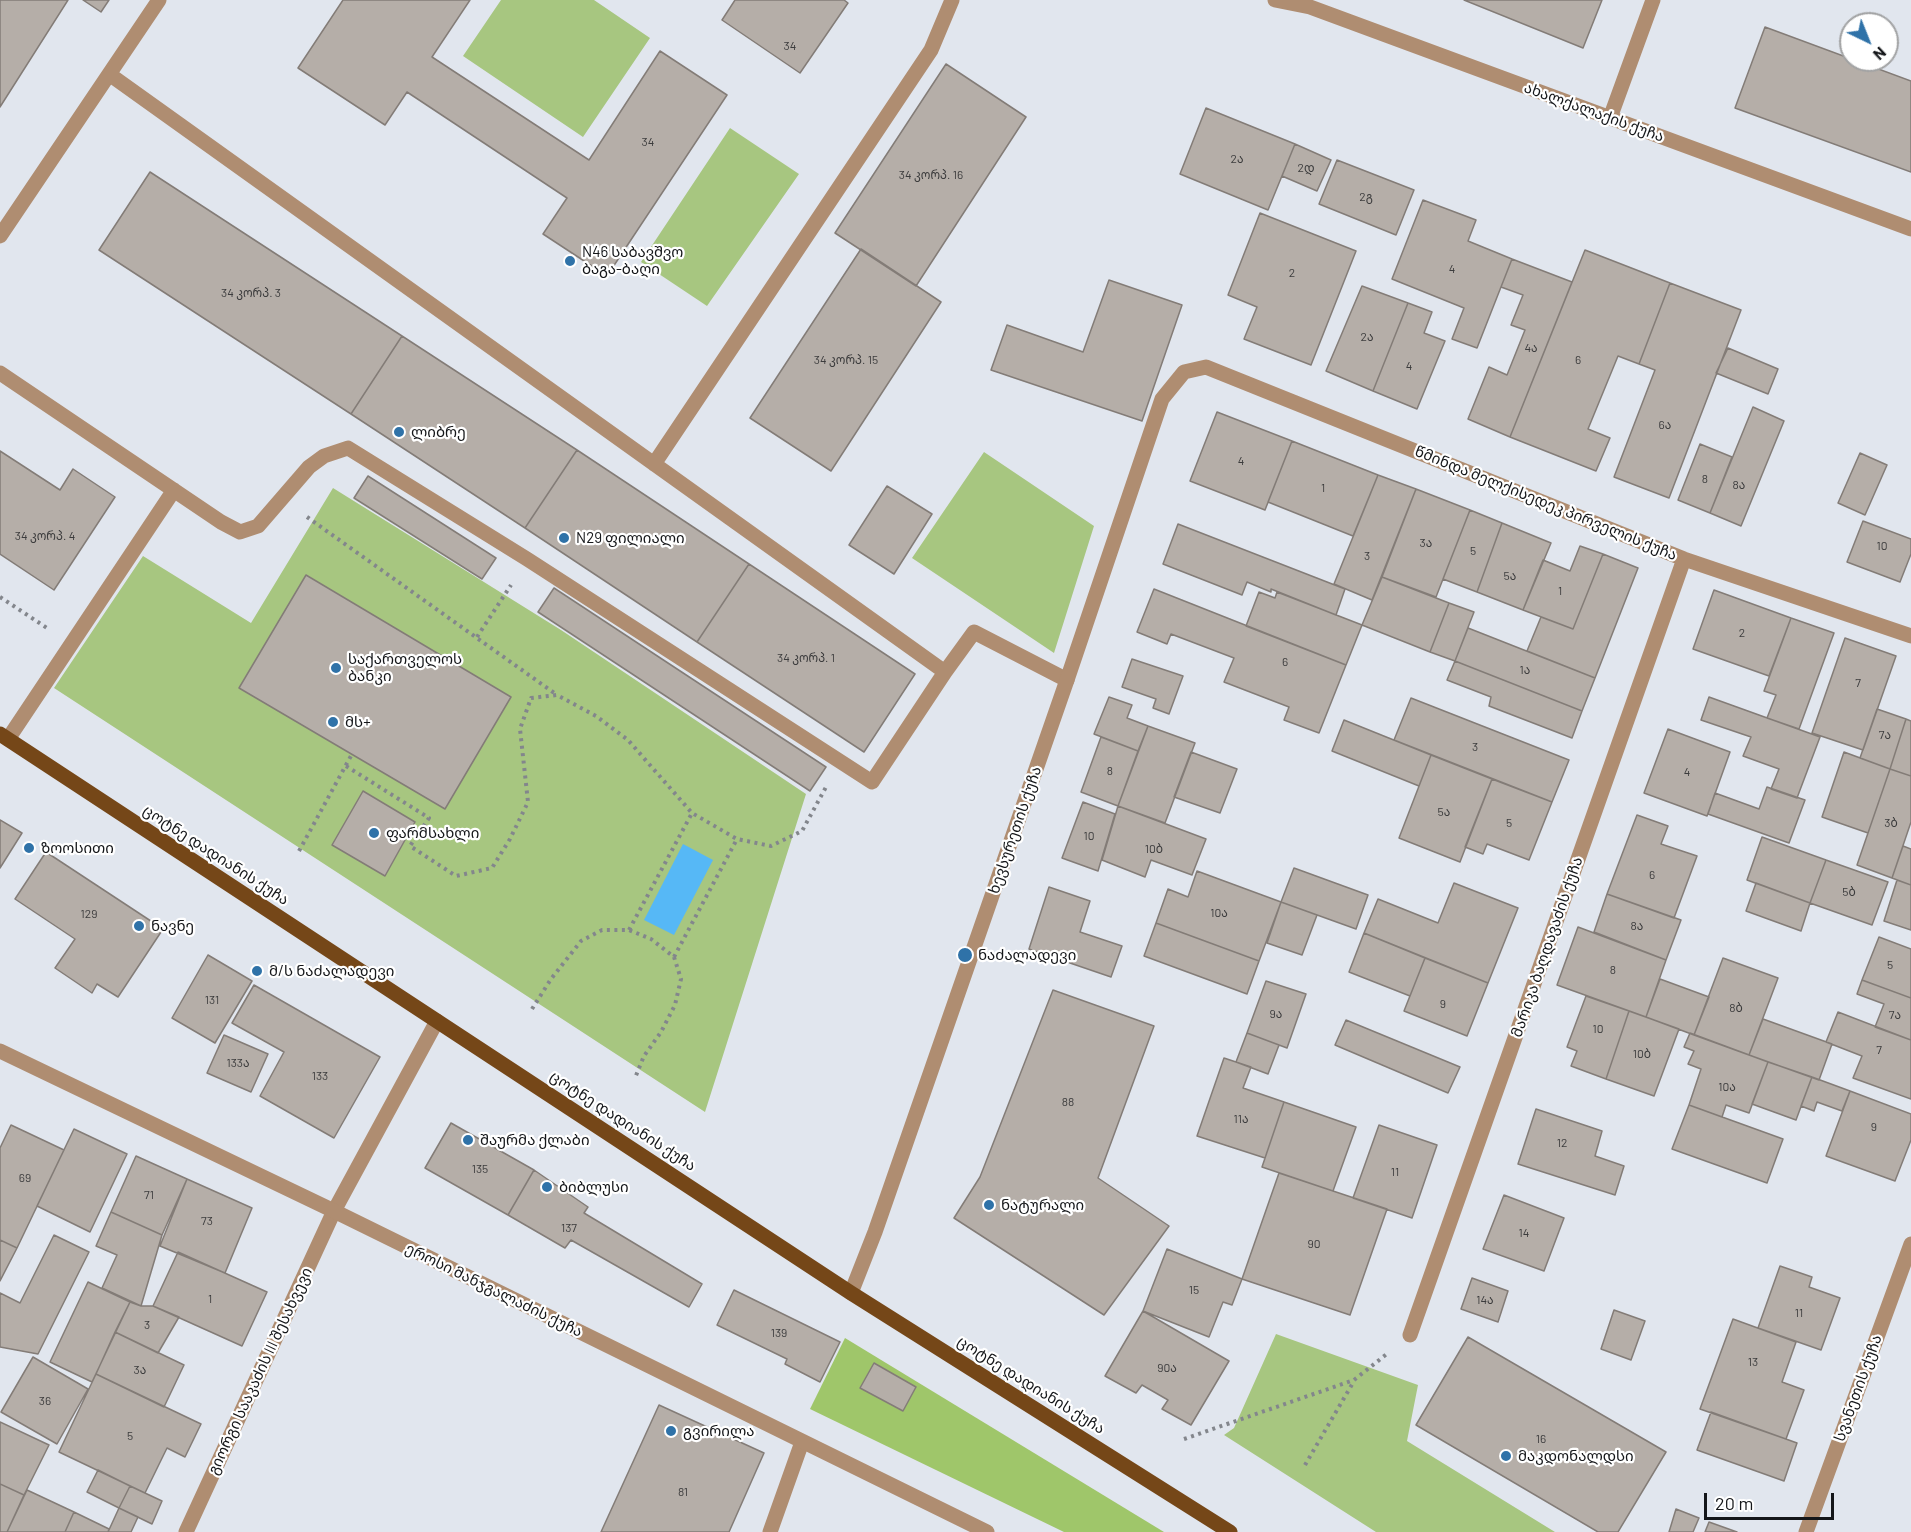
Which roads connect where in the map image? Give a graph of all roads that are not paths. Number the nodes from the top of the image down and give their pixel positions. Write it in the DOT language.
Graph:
graph roads {
  1 [pos="159,0"];
  2 [pos="952,0"];
  3 [pos="1275,0"];
  4 [pos="1653,0"];
  5 [pos="109,74"];
  6 [pos="1610,118"];
  7 [pos="1911,229"];
  8 [pos="0,236"];
  9 [pos="1184,372"];
  10 [pos="0,373"];
  11 [pos="654,464"];
  12 [pos="174,490"];
  13 [pos="1684,558"];
  14 [pos="1911,636"];
  15 [pos="945,672"];
  16 [pos="1067,680"];
  17 [pos="4,736"];
  18 [pos="437,1021"];
  19 [pos="0,1051"];
  20 [pos="334,1211"];
  21 [pos="1911,1244"];
  22 [pos="851,1293"];
  23 [pos="1410,1335"];
  24 [pos="802,1442"];
  25 [pos="186,1532"];
  26 [pos="770,1532"];
  27 [pos="987,1532"];
  28 [pos="1230,1532"];
  29 [pos="1806,1532"];
  1 -- 5 [label="street"];
  2 -- 11 [label="street"];
  3 -- 6 [label="street, ახალქალაქის ქუჩა"];
  4 -- 6 [label="street"];
  5 -- 8 [label="street"];
  5 -- 11 [label="street"];
  6 -- 7 [label="street, ახალქალაქის ქუჩა"];
  9 -- 13 [label="street, წმინდა მელქისედეკ პირველის ქუჩა"];
  9 -- 16 [label="street, ხევსურეთის ქუჩა"];
  10 -- 12 [label="street"];
  11 -- 15 [label="street"];
  12 -- 15 [label="street"];
  12 -- 17 [label="street"];
  13 -- 14 [label="street, წმინდა მელქისედეკ პირველის ქუჩა"];
  13 -- 23 [label="street, მარიკა ბაღდავაძის ქუჩა"];
  15 -- 16 [label="street"];
  16 -- 22 [label="street, ხევსურეთის ქუჩა"];
  17 -- 18 [label="main road, ცოტნე დადიანის ქუჩა"];
  18 -- 20 [label="street, გიორგი სააკაძის III შესახვევი"];
  18 -- 22 [label="main road, ცოტნე დადიანის ქუჩა"];
  19 -- 20 [label="street, ეროსი მანჯგალაძის ქუჩა"];
  20 -- 24 [label="street, ეროსი მანჯგალაძის ქუჩა"];
  20 -- 25 [label="street, გიორგი სააკაძის III შესახვევი"];
  21 -- 29 [label="street, სვანეთის ქუჩა"];
  22 -- 28 [label="main road, ცოტნე დადიანის ქუჩა"];
  24 -- 26 [label="street"];
  24 -- 27 [label="street, ეროსი მანჯგალაძის ქუჩა"];
}
